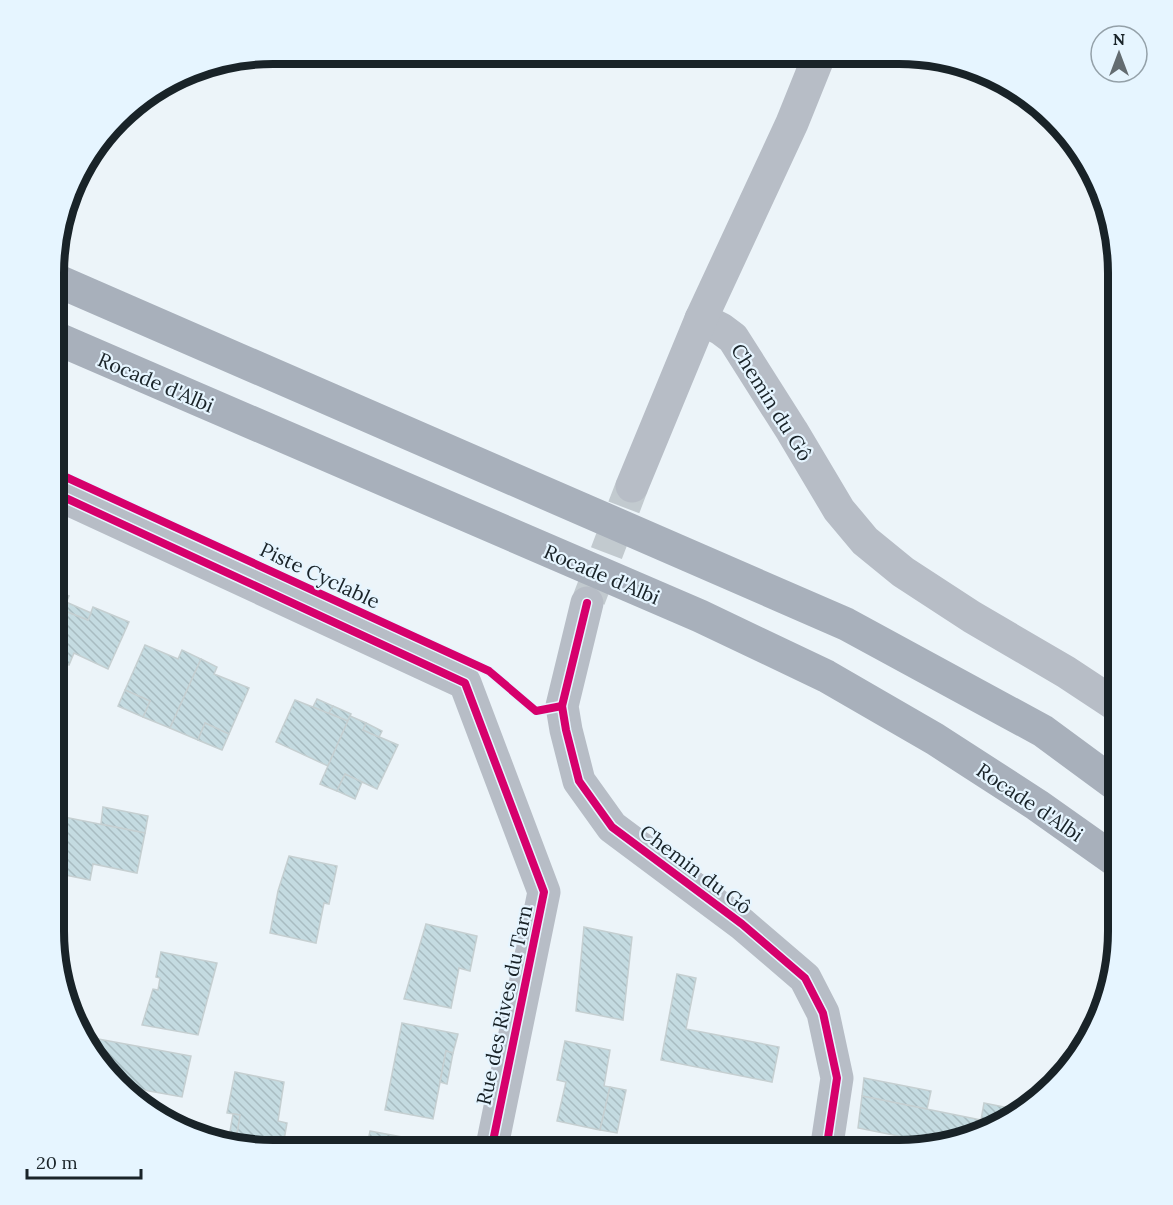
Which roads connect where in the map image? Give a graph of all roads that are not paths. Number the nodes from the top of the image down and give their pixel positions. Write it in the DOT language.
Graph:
graph roads {
  1 [pos="816,64"];
  2 [pos="64,284"];
  3 [pos="701,319"];
  4 [pos="64,342"];
  5 [pos="633,486"];
  6 [pos="64,497"];
  7 [pos="587,603"];
  8 [pos="1108,699"];
  9 [pos="1108,779"];
  10 [pos="1108,855"];
  11 [pos="493,1140"];
  12 [pos="828,1140"];
  1 -- 3 [label="street"];
  2 -- 9 [label="highway"];
  3 -- 5 [label="street"];
  3 -- 8 [label="street, Chemin du Gô"];
  4 -- 10 [label="highway, Rocade d'Albi"];
  6 -- 11 [label="street, Rue des Rives du Tarn"];
  7 -- 12 [label="street, Chemin du Gô"];
}
